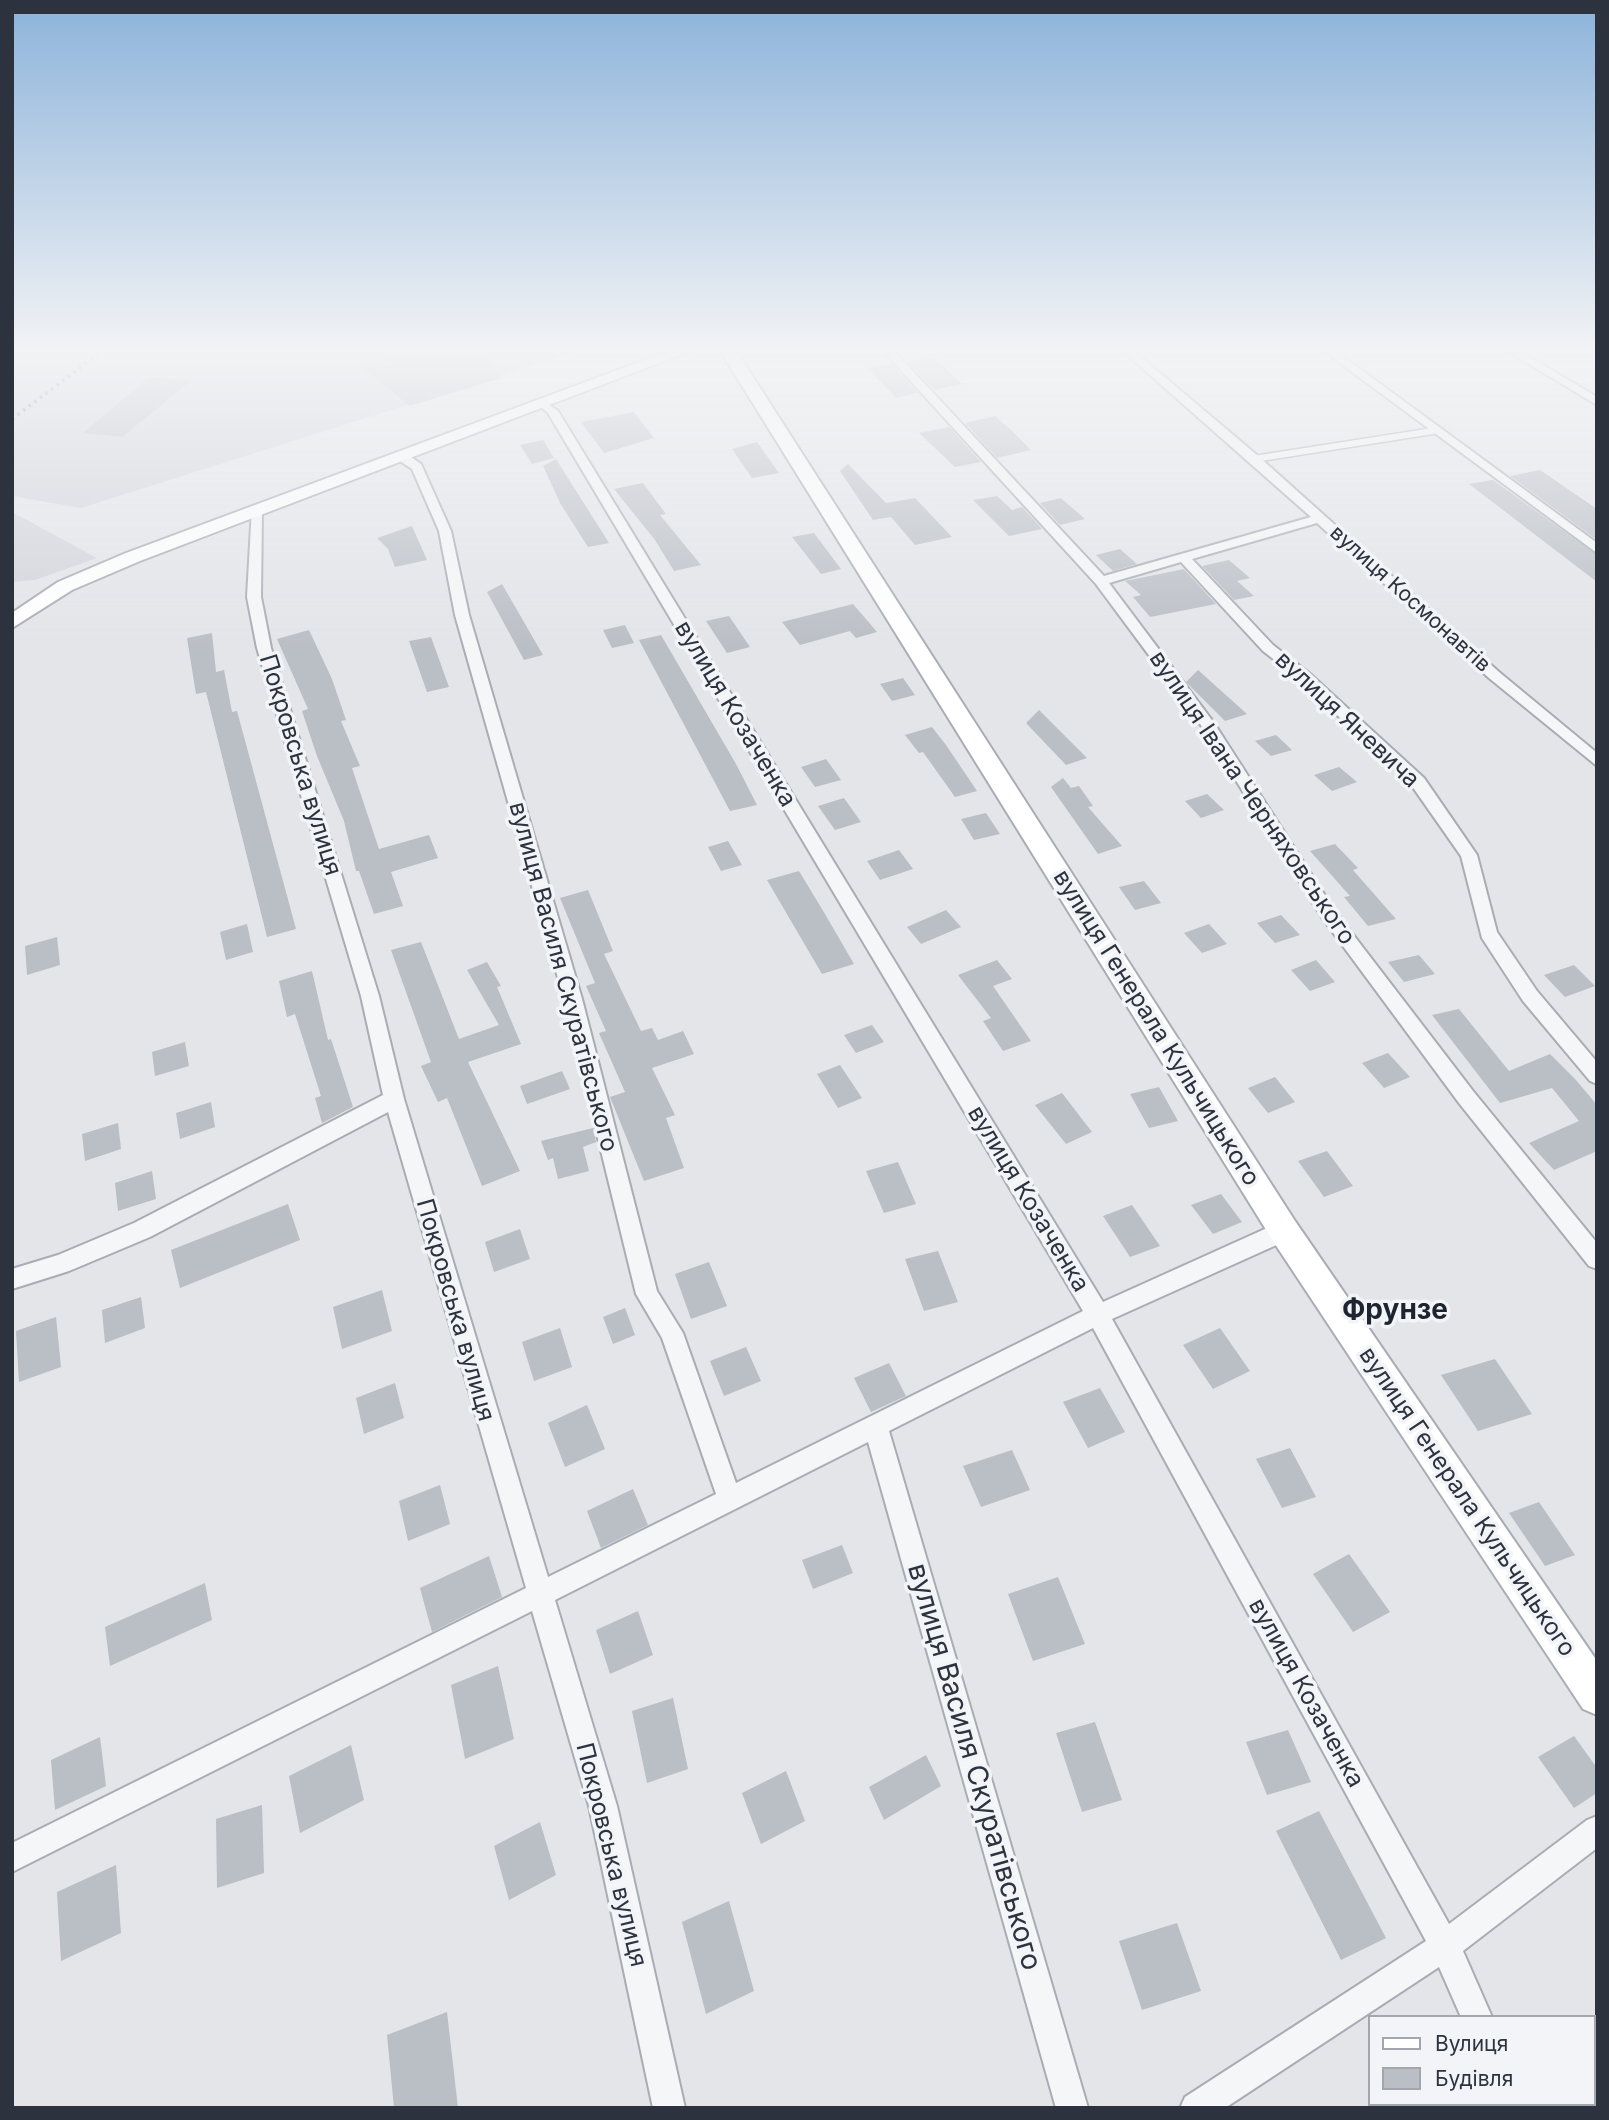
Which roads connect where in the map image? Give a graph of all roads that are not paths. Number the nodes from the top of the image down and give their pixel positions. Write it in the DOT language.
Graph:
graph roads {
  1 [pos="414,451"];
  2 [pos="576,451"];
  3 [pos="791,451"];
  4 [pos="981,451"];
  5 [pos="1245,451"];
  6 [pos="1306,451"];
  7 [pos="1461,451"];
  8 [pos="401,456"];
  9 [pos="1254,459"];
  10 [pos="256,511"];
  11 [pos="1320,518"];
  12 [pos="1597,549"];
  13 [pos="1182,556"];
  14 [pos="1101,581"];
  15 [pos="12,622"];
  16 [pos="1597,761"];
  17 [pos="1597,1076"];
  18 [pos="394,1099"];
  19 [pos="1284,1231"];
  20 [pos="1597,1259"];
  21 [pos="12,1279"];
  22 [pos="1098,1315"];
  23 [pos="876,1427"];
  24 [pos="730,1500"];
  25 [pos="539,1596"];
  26 [pos="1597,1695"];
  27 [pos="1597,1830"];
  28 [pos="12,1858"];
  29 [pos="1445,1946"];
  30 [pos="1476,2015"];
  31 [pos="669,2108"];
  32 [pos="1072,2108"];
  33 [pos="1196,2108"];
  1 -- 8 [label="street"];
  2 -- 22 [label="street, вулиця Козаченка"];
  3 -- 19 [label="street, вулиця Генерала Кульчицького"];
  4 -- 14 [label="street, вулиця Івана Черняховського"];
  5 -- 9 [label="street, вулиця Космонавтів"];
  6 -- 9 [label="lane"];
  7 -- 12 [label="street"];
  8 -- 10 [label="street"];
  8 -- 24 [label="street, вулиця Василя Скуратівського"];
  9 -- 11 [label="street, вулиця Космонавтів"];
  10 -- 15 [label="street"];
  10 -- 18 [label="street, Покровська вулиця"];
  11 -- 13 [label="street"];
  11 -- 16 [label="street, вулиця Космонавтів"];
  13 -- 14 [label="street"];
  13 -- 17 [label="street, вулиця Яневича"];
  14 -- 20 [label="street, вулиця Івана Черняховського"];
  18 -- 21 [label="street"];
  18 -- 25 [label="street, Покровська вулиця"];
  19 -- 22 [label="street"];
  19 -- 26 [label="street, вулиця Генерала Кульчицького"];
  22 -- 23 [label="street"];
  22 -- 29 [label="street, вулиця Козаченка"];
  23 -- 24 [label="street"];
  23 -- 32 [label="street, вулиця Василя Скуратівського"];
  24 -- 25 [label="street"];
  25 -- 28 [label="street"];
  25 -- 31 [label="street, Покровська вулиця"];
  27 -- 29 [label="street"];
  29 -- 30 [label="street, вулиця Козаченка"];
  29 -- 33 [label="street"];
}
